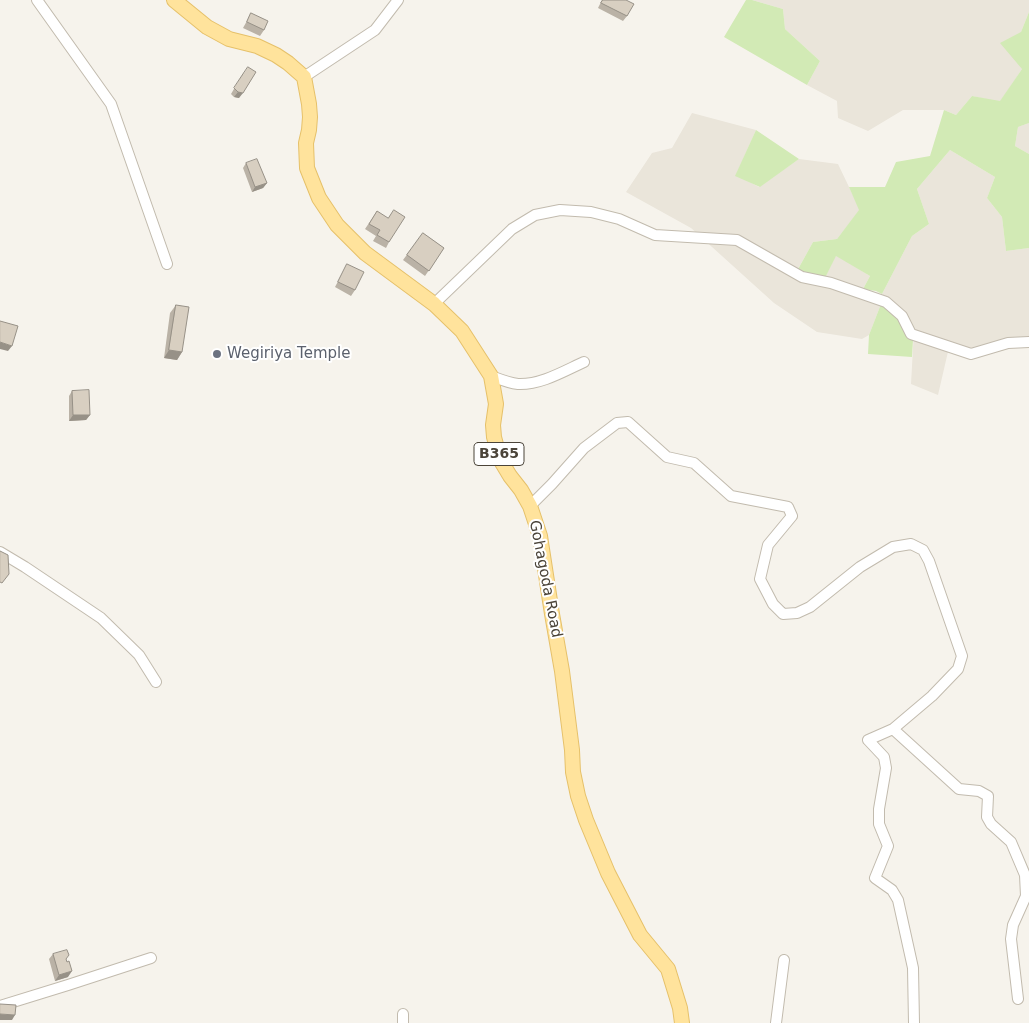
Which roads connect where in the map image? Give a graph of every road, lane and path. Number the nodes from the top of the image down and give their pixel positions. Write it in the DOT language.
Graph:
graph roads {
  1 [pos="37,0"];
  2 [pos="174,0"];
  3 [pos="398,0"];
  4 [pos="304,77"];
  5 [pos="167,264"];
  6 [pos="434,304"];
  7 [pos="1029,342"];
  8 [pos="584,362"];
  9 [pos="491,376"];
  10 [pos="530,506"];
  11 [pos="0,552"];
  12 [pos="156,682"];
  13 [pos="893,729"];
  14 [pos="151,958"];
  15 [pos="784,960"];
  16 [pos="1018,999"];
  17 [pos="0,1006"];
  18 [pos="682,1023"];
  19 [pos="776,1023"];
  20 [pos="914,1023"];
  1 -- 5 [label="street"];
  2 -- 4 [label="main road"];
  3 -- 4 [label="street"];
  4 -- 6 [label="main road, Gohagoda Road / B365"];
  6 -- 7 [label="street"];
  6 -- 9 [label="main road, Gohagoda Road / B365"];
  8 -- 9 [label="street"];
  9 -- 10 [label="main road, Gohagoda Road / B365"];
  10 -- 13 [label="street"];
  10 -- 18 [label="main road, Gohagoda Road / B365"];
  11 -- 12 [label="street"];
  13 -- 16 [label="street"];
  13 -- 20 [label="street"];
  14 -- 17 [label="street"];
  15 -- 19 [label="street"];
}
